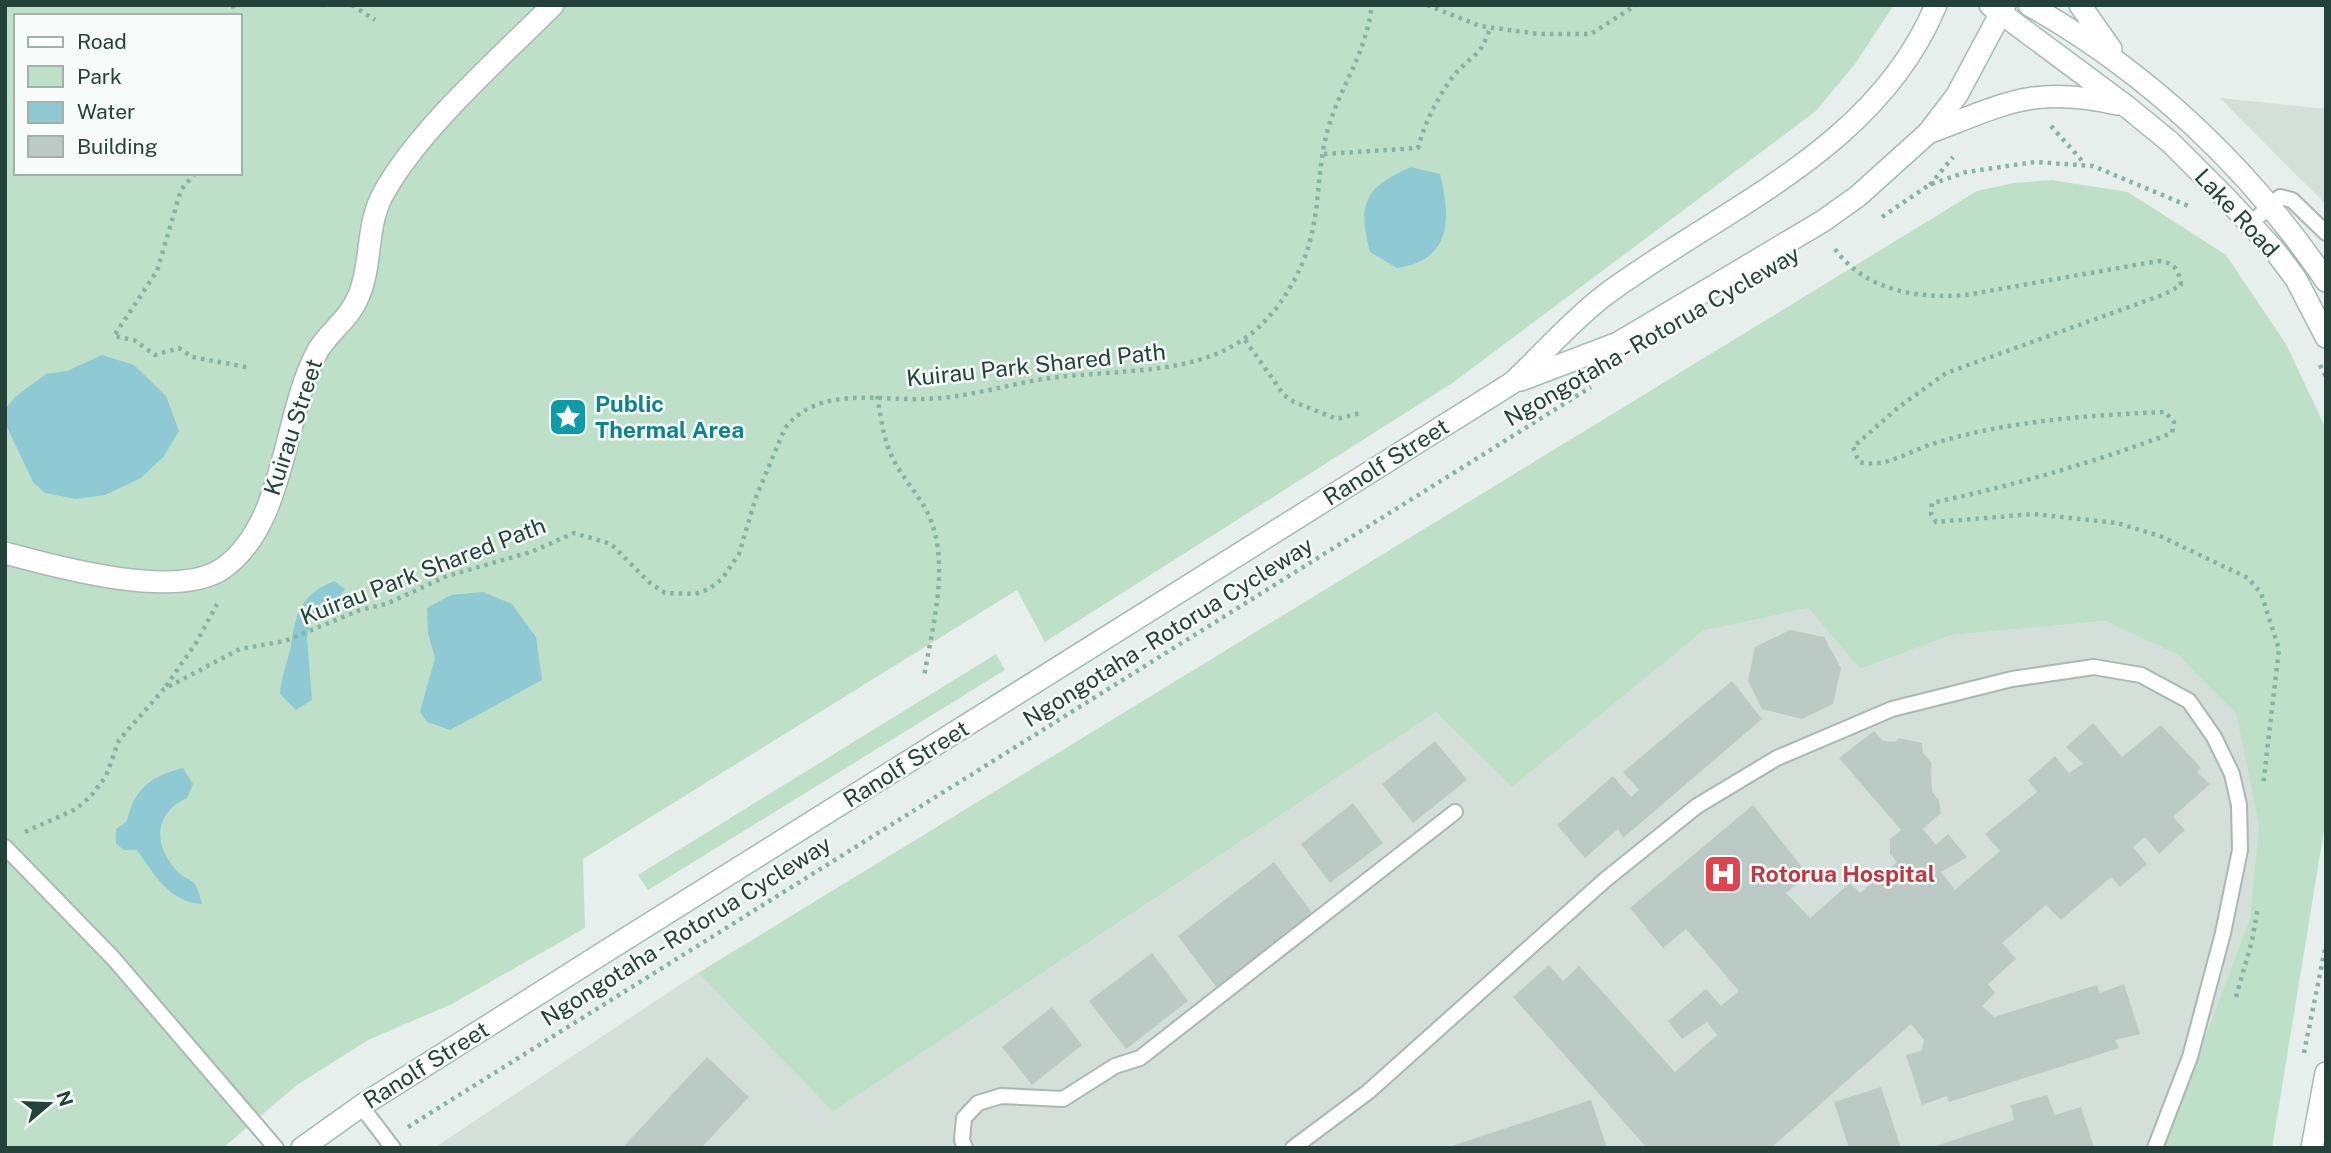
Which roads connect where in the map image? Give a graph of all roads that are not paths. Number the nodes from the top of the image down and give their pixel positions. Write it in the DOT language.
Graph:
graph roads {
  1 [pos="553,5"];
  2 [pos="2029,5"];
  3 [pos="2080,5"];
  4 [pos="1937,7"];
  5 [pos="1998,8"];
  6 [pos="2122,64"];
  7 [pos="2126,106"];
  8 [pos="1928,133"];
  9 [pos="2269,206"];
  10 [pos="2250,224"];
  11 [pos="2326,233"];
  12 [pos="2326,281"];
  13 [pos="2320,345"];
  14 [pos="1512,383"];
  15 [pos="5,553"];
  16 [pos="1455,813"];
  17 [pos="5,847"];
  18 [pos="2326,1073"];
  19 [pos="361,1106"];
  20 [pos="276,1148"];
  21 [pos="302,1148"];
  22 [pos="393,1148"];
  23 [pos="965,1148"];
  24 [pos="1293,1148"];
  25 [pos="2155,1148"];
  26 [pos="2312,1148"];
  1 -- 15 [label="main road, Kuirau Street"];
  2 -- 6 [label="main road, Lake Road"];
  3 -- 6 [label="main road, Lake Road"];
  4 -- 14 [label="main road, Ranolf Street"];
  5 -- 7 [label="main road, Lake Road"];
  5 -- 8 [label="main road, Ranolf Street"];
  6 -- 9 [label="main road, Lake Road"];
  7 -- 8 [label="main road, Lake Road"];
  7 -- 10 [label="main road, Lake Road"];
  8 -- 14 [label="main road, Ranolf Street"];
  9 -- 10 [label="lane"];
  9 -- 11 [label="lane"];
  9 -- 12 [label="main road, Lake Road"];
  10 -- 13 [label="main road, Lake Road"];
  14 -- 19 [label="main road, Ranolf Street"];
  16 -- 23 [label="lane"];
  17 -- 20 [label="lane"];
  18 -- 26 [label="main road"];
  19 -- 21 [label="main road, Ranolf Street"];
  19 -- 22 [label="lane"];
  24 -- 25 [label="lane"];
}
